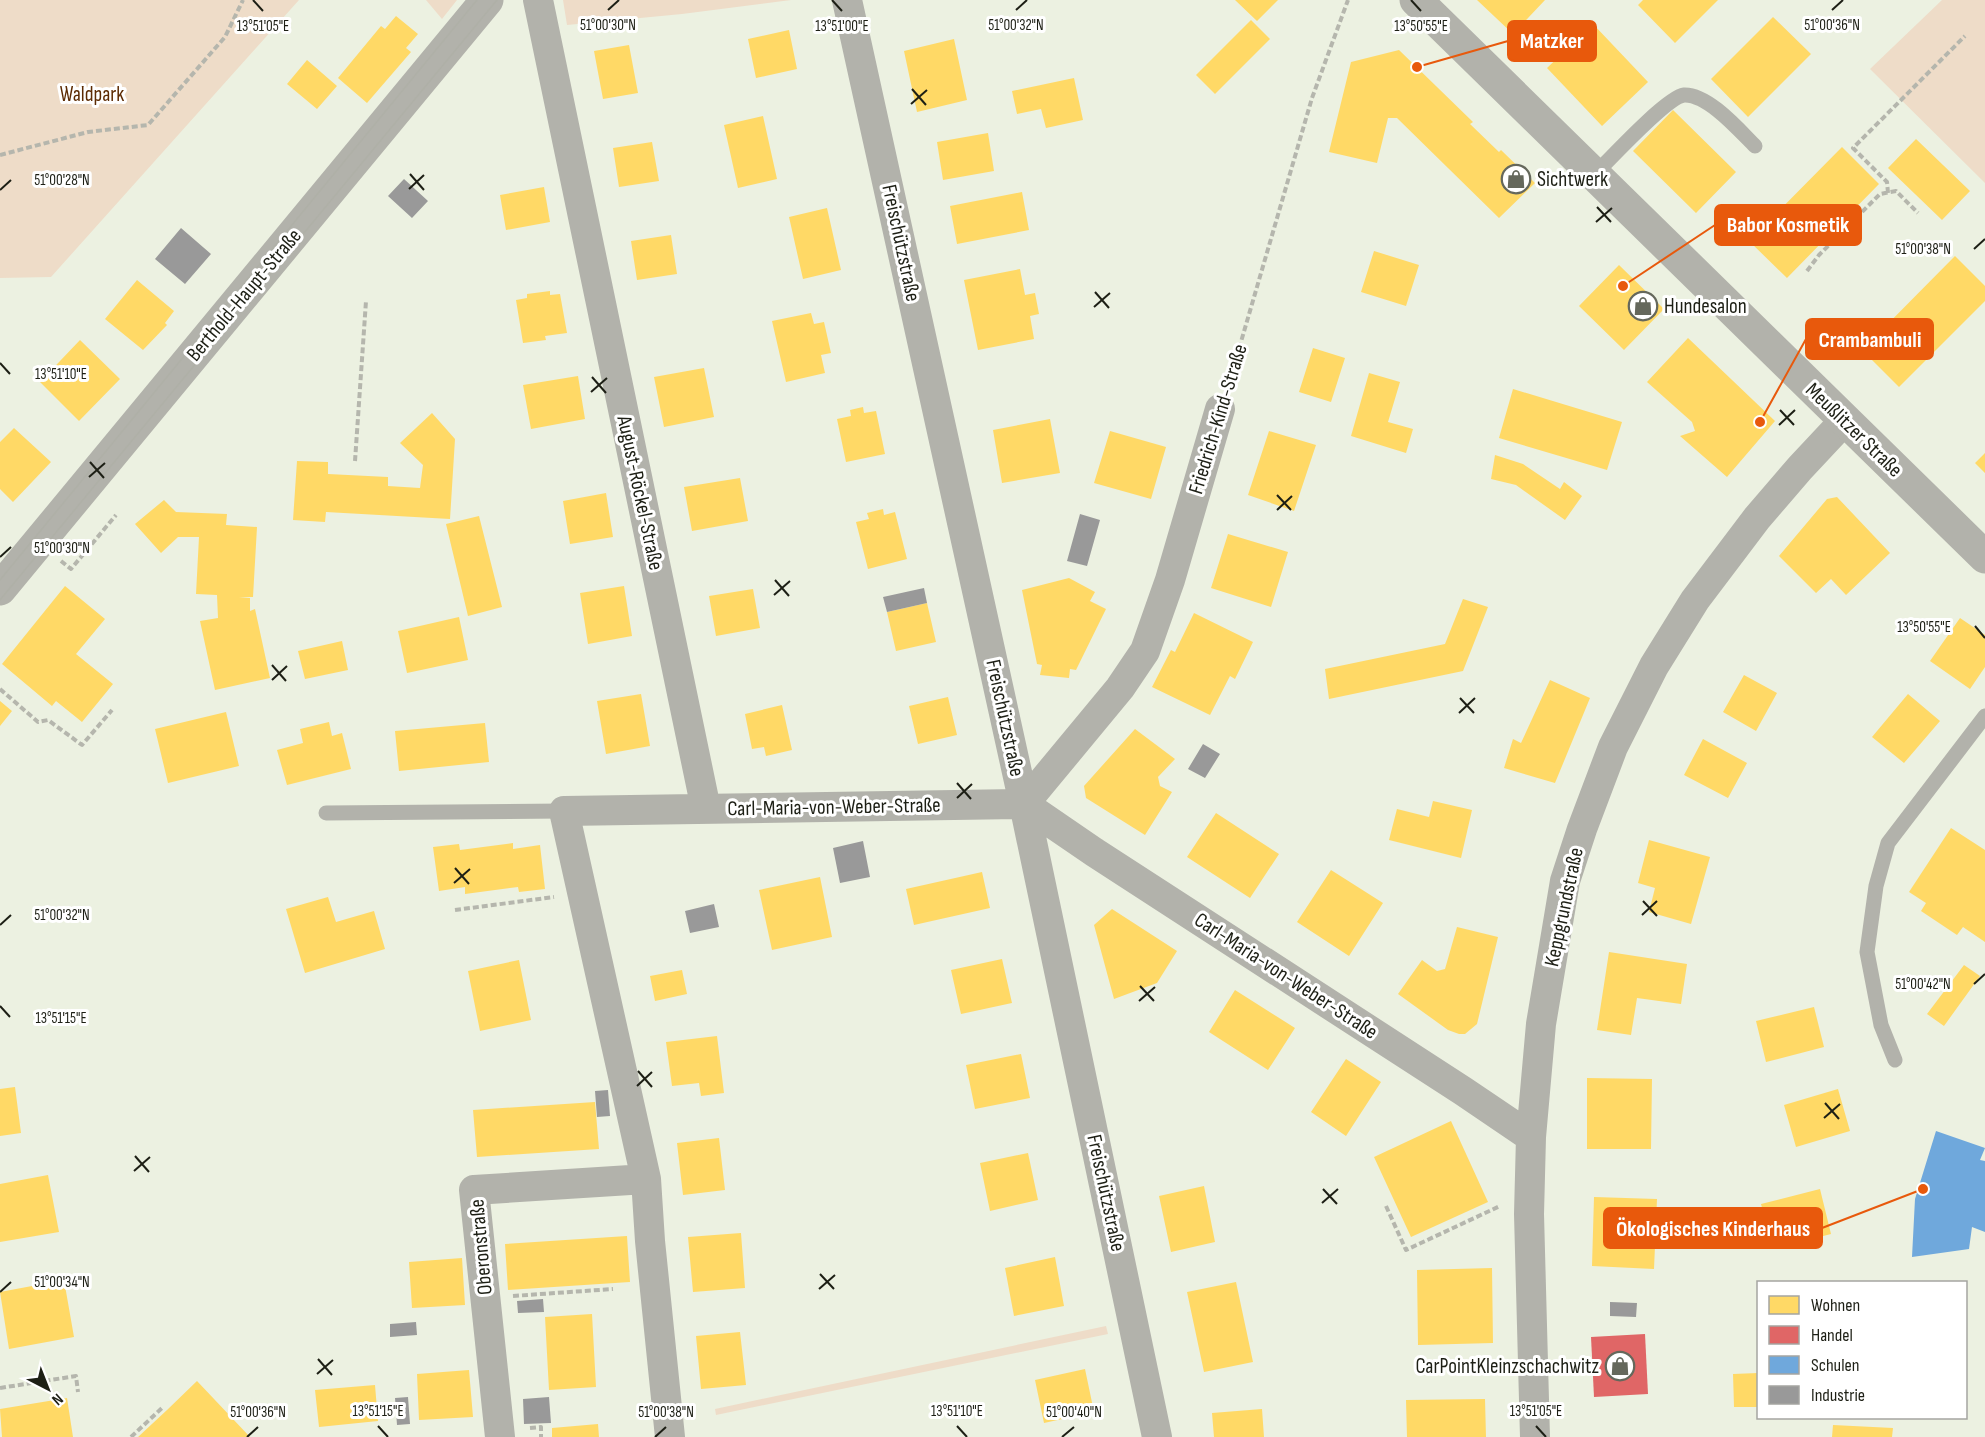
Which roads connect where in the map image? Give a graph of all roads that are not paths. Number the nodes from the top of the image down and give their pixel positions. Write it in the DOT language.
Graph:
graph roads {
  1 [pos="487,0"];
  2 [pos="538,0"];
  3 [pos="848,0"];
  4 [pos="1416,0"];
  5 [pos="1755,146"];
  6 [pos="1594,175"];
  7 [pos="1220,409"];
  8 [pos="1844,421"];
  9 [pos="1985,557"];
  10 [pos="0,589"];
  11 [pos="1985,716"];
  12 [pos="1024,804"];
  13 [pos="706,809"];
  14 [pos="564,811"];
  15 [pos="326,813"];
  16 [pos="1895,1060"];
  17 [pos="1531,1137"];
  18 [pos="646,1179"];
  19 [pos="500,1437"];
  20 [pos="670,1437"];
  21 [pos="1157,1437"];
  22 [pos="1535,1437"];
  1 -- 10 [label="street, Berthold-Haupt-Straße"];
  2 -- 13 [label="street, August-Röckel-Straße"];
  3 -- 12 [label="street, Freischützstraße"];
  4 -- 6 [label="street, Meußlitzer Straße"];
  5 -- 6 [label="lane"];
  6 -- 8 [label="street, Meußlitzer Straße"];
  7 -- 12 [label="street, Friedrich-Kind-Straße"];
  8 -- 9 [label="street, Meußlitzer Straße"];
  8 -- 17 [label="street, Keppgrundstraße"];
  11 -- 16 [label="lane"];
  12 -- 13 [label="street, Carl-Maria-von-Weber-Straße"];
  12 -- 17 [label="street, Carl-Maria-von-Weber-Straße"];
  12 -- 21 [label="street, Freischützstraße"];
  13 -- 14 [label="street, Carl-Maria-von-Weber-Straße"];
  14 -- 15 [label="lane, Carl-Maria-von-Weber-Straße"];
  14 -- 18 [label="street"];
  17 -- 22 [label="street, Keppgrundstraße"];
  18 -- 19 [label="street, Oberonstraße"];
  18 -- 20 [label="street"];
}
